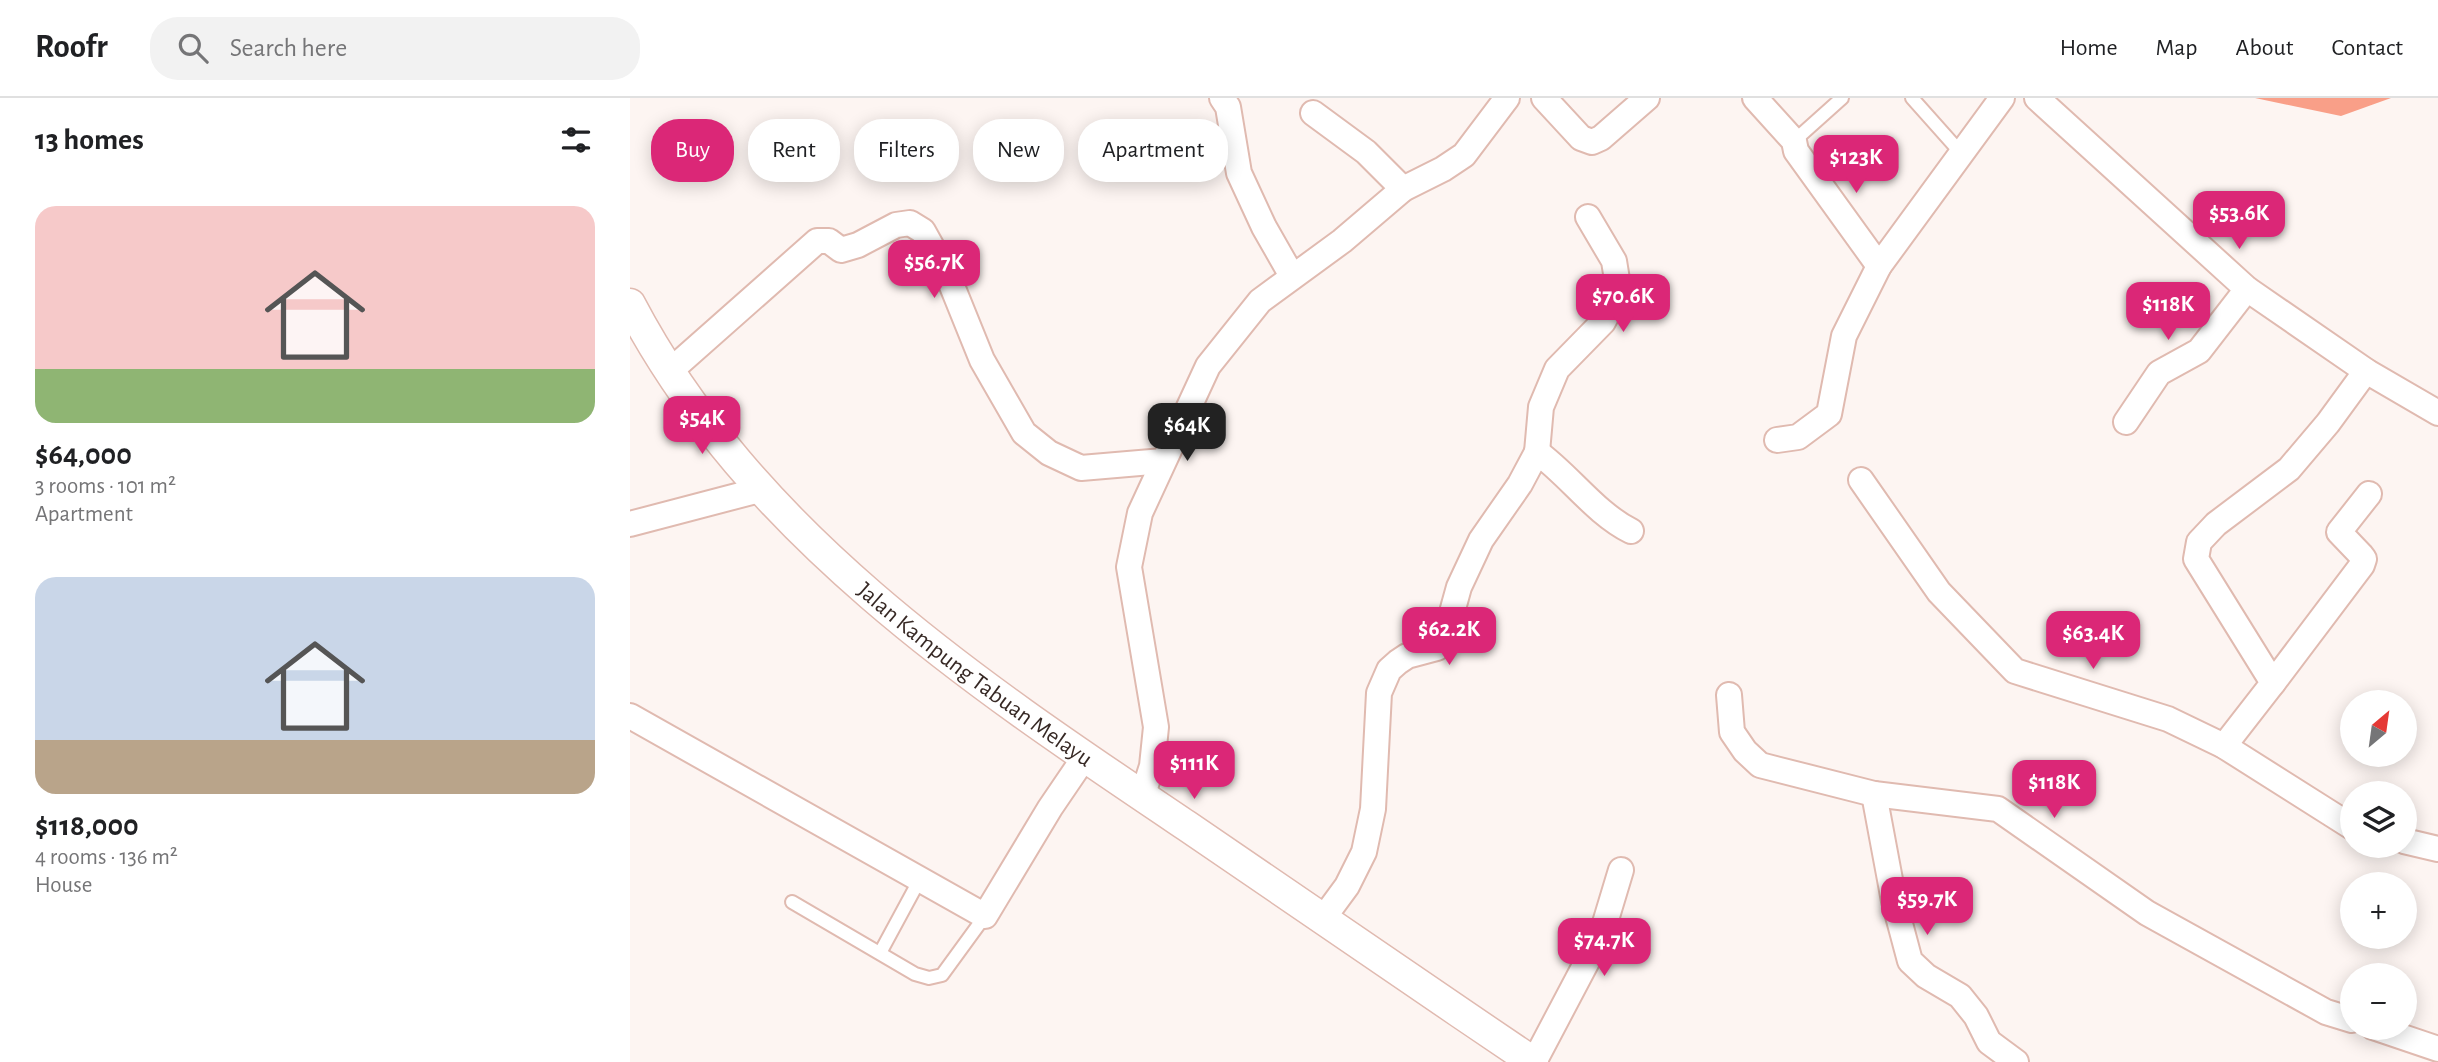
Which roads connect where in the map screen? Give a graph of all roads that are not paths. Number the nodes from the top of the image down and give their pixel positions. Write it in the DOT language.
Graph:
graph roads {
  1 [pos="1222,98"];
  2 [pos="1507,98"];
  3 [pos="1544,98"];
  4 [pos="1647,98"];
  5 [pos="1755,98"];
  6 [pos="1842,98"];
  7 [pos="1912,98"];
  8 [pos="2002,98"];
  9 [pos="2037,98"];
  10 [pos="1313,113"];
  11 [pos="1794,141"];
  12 [pos="1961,153"];
  13 [pos="1403,189"];
  14 [pos="1588,217"];
  15 [pos="1879,266"];
  16 [pos="1292,276"];
  17 [pos="2247,289"];
  18 [pos="630,304"];
  19 [pos="2366,371"];
  20 [pos="669,372"];
  21 [pos="2438,412"];
  22 [pos="2126,422"];
  23 [pos="1777,440"];
  24 [pos="1537,452"];
  25 [pos="1163,461"];
  26 [pos="1861,480"];
  27 [pos="763,489"];
  28 [pos="2369,494"];
  29 [pos="630,524"];
  30 [pos="1632,531"];
  31 [pos="2273,684"];
  32 [pos="1729,695"];
  33 [pos="630,716"];
  34 [pos="2224,746"];
  35 [pos="1084,758"];
  36 [pos="1874,794"];
  37 [pos="1142,797"];
  38 [pos="2340,819"];
  39 [pos="2417,844"];
  40 [pos="2438,849"];
  41 [pos="1621,870"];
  42 [pos="920,879"];
  43 [pos="792,902"];
  44 [pos="985,916"];
  45 [pos="1322,920"];
  46 [pos="880,953"];
  47 [pos="2340,1016"];
  48 [pos="2411,1040"];
  49 [pos="2438,1049"];
  50 [pos="1533,1062"];
  51 [pos="2016,1062"];
  1 -- 16 [label="street"];
  2 -- 13 [label="street"];
  3 -- 4 [label="street"];
  5 -- 11 [label="street"];
  6 -- 11 [label="lane"];
  7 -- 12 [label="lane"];
  8 -- 12 [label="street"];
  9 -- 17 [label="street"];
  10 -- 13 [label="street"];
  11 -- 15 [label="street"];
  12 -- 15 [label="street"];
  13 -- 16 [label="street"];
  14 -- 24 [label="street"];
  15 -- 23 [label="street"];
  16 -- 25 [label="street"];
  17 -- 19 [label="street"];
  17 -- 22 [label="street"];
  18 -- 20 [label="street, Jalan Kampung Tabuan Melayu"];
  19 -- 21 [label="street"];
  19 -- 31 [label="street"];
  20 -- 25 [label="street"];
  20 -- 27 [label="street, Jalan Kampung Tabuan Melayu"];
  24 -- 30 [label="street"];
  24 -- 45 [label="street"];
  25 -- 37 [label="street"];
  26 -- 34 [label="street"];
  27 -- 29 [label="street"];
  27 -- 35 [label="street, Jalan Kampung Tabuan Melayu"];
  28 -- 31 [label="street"];
  31 -- 34 [label="street"];
  32 -- 36 [label="street"];
  33 -- 42 [label="street"];
  34 -- 38 [label="street"];
  35 -- 37 [label="street, Jalan Kampung Tabuan Melayu"];
  35 -- 44 [label="street"];
  36 -- 47 [label="street"];
  36 -- 51 [label="street"];
  37 -- 45 [label="street, Jalan Kampung Tabuan Melayu"];
  39 -- 40 [label="street"];
  41 -- 50 [label="street"];
  42 -- 44 [label="street"];
  42 -- 46 [label="lane"];
  43 -- 46 [label="lane"];
  44 -- 46 [label="lane"];
  45 -- 50 [label="street, Jalan Kampung Tabuan Melayu"];
  48 -- 49 [label="street"];
}
